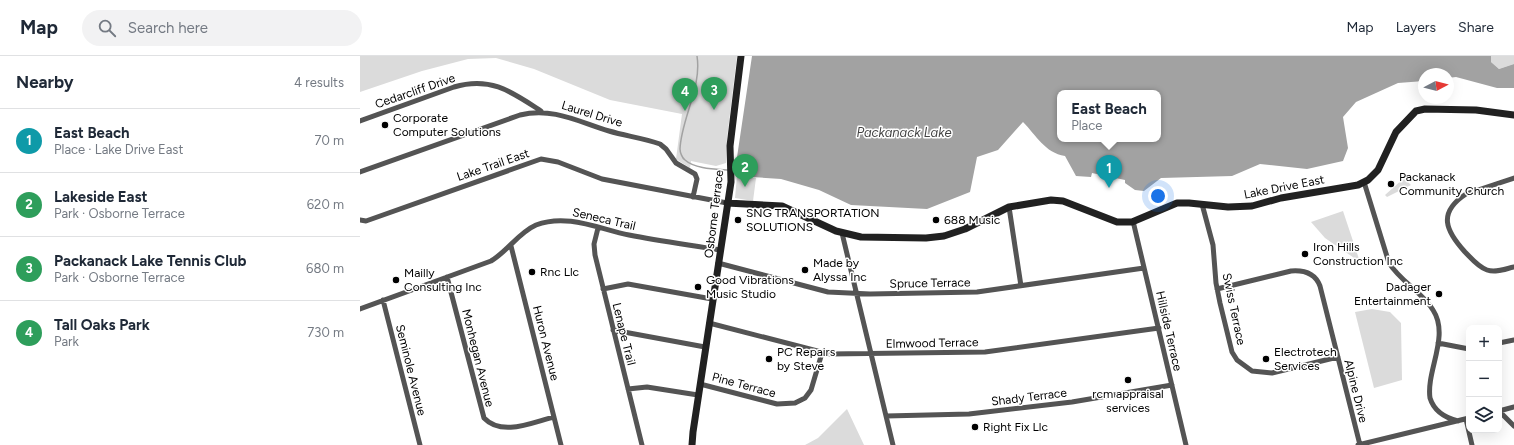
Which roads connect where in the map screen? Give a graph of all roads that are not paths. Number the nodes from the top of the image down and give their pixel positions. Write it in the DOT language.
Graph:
graph roads {
  1 [pos="741,56"];
  2 [pos="542,112"];
  3 [pos="1514,115"];
  4 [pos="360,121"];
  5 [pos="360,172"];
  6 [pos="1514,178"];
  7 [pos="1364,182"];
  8 [pos="693,197"];
  9 [pos="727,203"];
  10 [pos="1202,204"];
  11 [pos="1009,207"];
  12 [pos="360,220"];
  13 [pos="1133,221"];
  14 [pos="598,228"];
  15 [pos="842,233"];
  16 [pos="511,246"];
  17 [pos="720,250"];
  18 [pos="718,263"];
  19 [pos="1514,267"];
  20 [pos="1144,268"];
  21 [pos="447,277"];
  22 [pos="1021,286"];
  23 [pos="603,289"];
  24 [pos="1217,289"];
  25 [pos="857,294"];
  26 [pos="712,299"];
  27 [pos="383,300"];
  28 [pos="360,309"];
  29 [pos="709,323"];
  30 [pos="1159,328"];
  31 [pos="613,330"];
  32 [pos="1514,340"];
  33 [pos="1502,342"];
  34 [pos="1438,343"];
  35 [pos="705,347"];
  36 [pos="1466,348"];
  37 [pos="822,353"];
  38 [pos="871,354"];
  39 [pos="1338,357"];
  40 [pos="700,384"];
  41 [pos="1172,385"];
  42 [pos="628,389"];
  43 [pos="698,395"];
  44 [pos="1514,407"];
  45 [pos="1502,410"];
  46 [pos="1502,414"];
  47 [pos="886,416"];
  48 [pos="554,417"];
  49 [pos="1466,419"];
  50 [pos="1458,421"];
  51 [pos="1514,426"];
  52 [pos="1470,433"];
  53 [pos="420,445"];
  54 [pos="561,445"];
  55 [pos="642,445"];
  56 [pos="692,445"];
  57 [pos="893,445"];
  58 [pos="1186,445"];
  59 [pos="1359,445"];
  60 [pos="1472,445"];
  1 -- 9 [label="street, Osborne Terrace"];
  2 -- 4 [label="street, Cedarcliff Drive"];
  2 -- 5 [label="street, Laurel Drive"];
  2 -- 8 [label="street, Laurel Drive"];
  3 -- 7 [label="street, Lake Drive East"];
  6 -- 19 [label="street"];
  7 -- 10 [label="street, Lake Drive East"];
  7 -- 34 [label="street"];
  8 -- 9 [label="street, Lake Trail East"];
  8 -- 12 [label="street, Lake Trail East"];
  9 -- 15 [label="street, Lake Drive East"];
  9 -- 17 [label="street, Osborne Terrace"];
  10 -- 13 [label="street, Lake Drive East"];
  10 -- 24 [label="street, Swiss Terrace"];
  11 -- 13 [label="street, Lake Drive East"];
  11 -- 15 [label="street, Lake Drive East"];
  11 -- 22 [label="street"];
  13 -- 20 [label="street, Hillside Terrace"];
  14 -- 16 [label="street, Seneca Trail"];
  14 -- 17 [label="street, Seneca Trail"];
  14 -- 23 [label="street, Lenape Trail"];
  15 -- 25 [label="street"];
  16 -- 21 [label="street, Seneca Trail"];
  16 -- 48 [label="street, Huron Avenue"];
  17 -- 18 [label="street, Osborne Terrace"];
  18 -- 25 [label="street, Spruce Terrace"];
  18 -- 26 [label="street, Osborne Terrace"];
  20 -- 22 [label="street, Spruce Terrace"];
  20 -- 30 [label="street, Hillside Terrace"];
  21 -- 27 [label="street, Seneca Trail"];
  21 -- 48 [label="street, Monhegan Avenue"];
  22 -- 25 [label="street, Spruce Terrace"];
  23 -- 26 [label="street"];
  23 -- 31 [label="street, Lenape Trail"];
  24 -- 39 [label="street, Swiss Terrace"];
  24 -- 39 [label="street, Alpine Drive"];
  25 -- 38 [label="street"];
  26 -- 29 [label="street, Osborne Terrace"];
  27 -- 28 [label="street, Seneca Trail"];
  27 -- 53 [label="street, Seminole Avenue"];
  29 -- 35 [label="street, Osborne Terrace"];
  29 -- 37 [label="street, Elmwood Terrace"];
  30 -- 38 [label="street, Elmwood Terrace"];
  30 -- 41 [label="street, Hillside Terrace"];
  31 -- 35 [label="street"];
  31 -- 42 [label="street, Lenape Trail"];
  32 -- 33 [label="street"];
  34 -- 36 [label="street"];
  34 -- 50 [label="street"];
  35 -- 40 [label="street, Osborne Terrace"];
  37 -- 38 [label="street, Elmwood Terrace"];
  37 -- 40 [label="street, Pine Terrace"];
  38 -- 47 [label="street"];
  39 -- 59 [label="street, Alpine Drive"];
  40 -- 43 [label="street, Osborne Terrace"];
  41 -- 47 [label="street, Shady Terrace"];
  41 -- 58 [label="street, Hillside Terrace"];
  42 -- 43 [label="street"];
  42 -- 55 [label="street, Lenape Trail"];
  43 -- 56 [label="street, Osborne Terrace"];
  44 -- 45 [label="street"];
  46 -- 51 [label="street"];
  47 -- 57 [label="street"];
  48 -- 54 [label="street, Huron Avenue"];
  49 -- 50 [label="street"];
  50 -- 59 [label="street"];
  52 -- 60 [label="street"];
}
